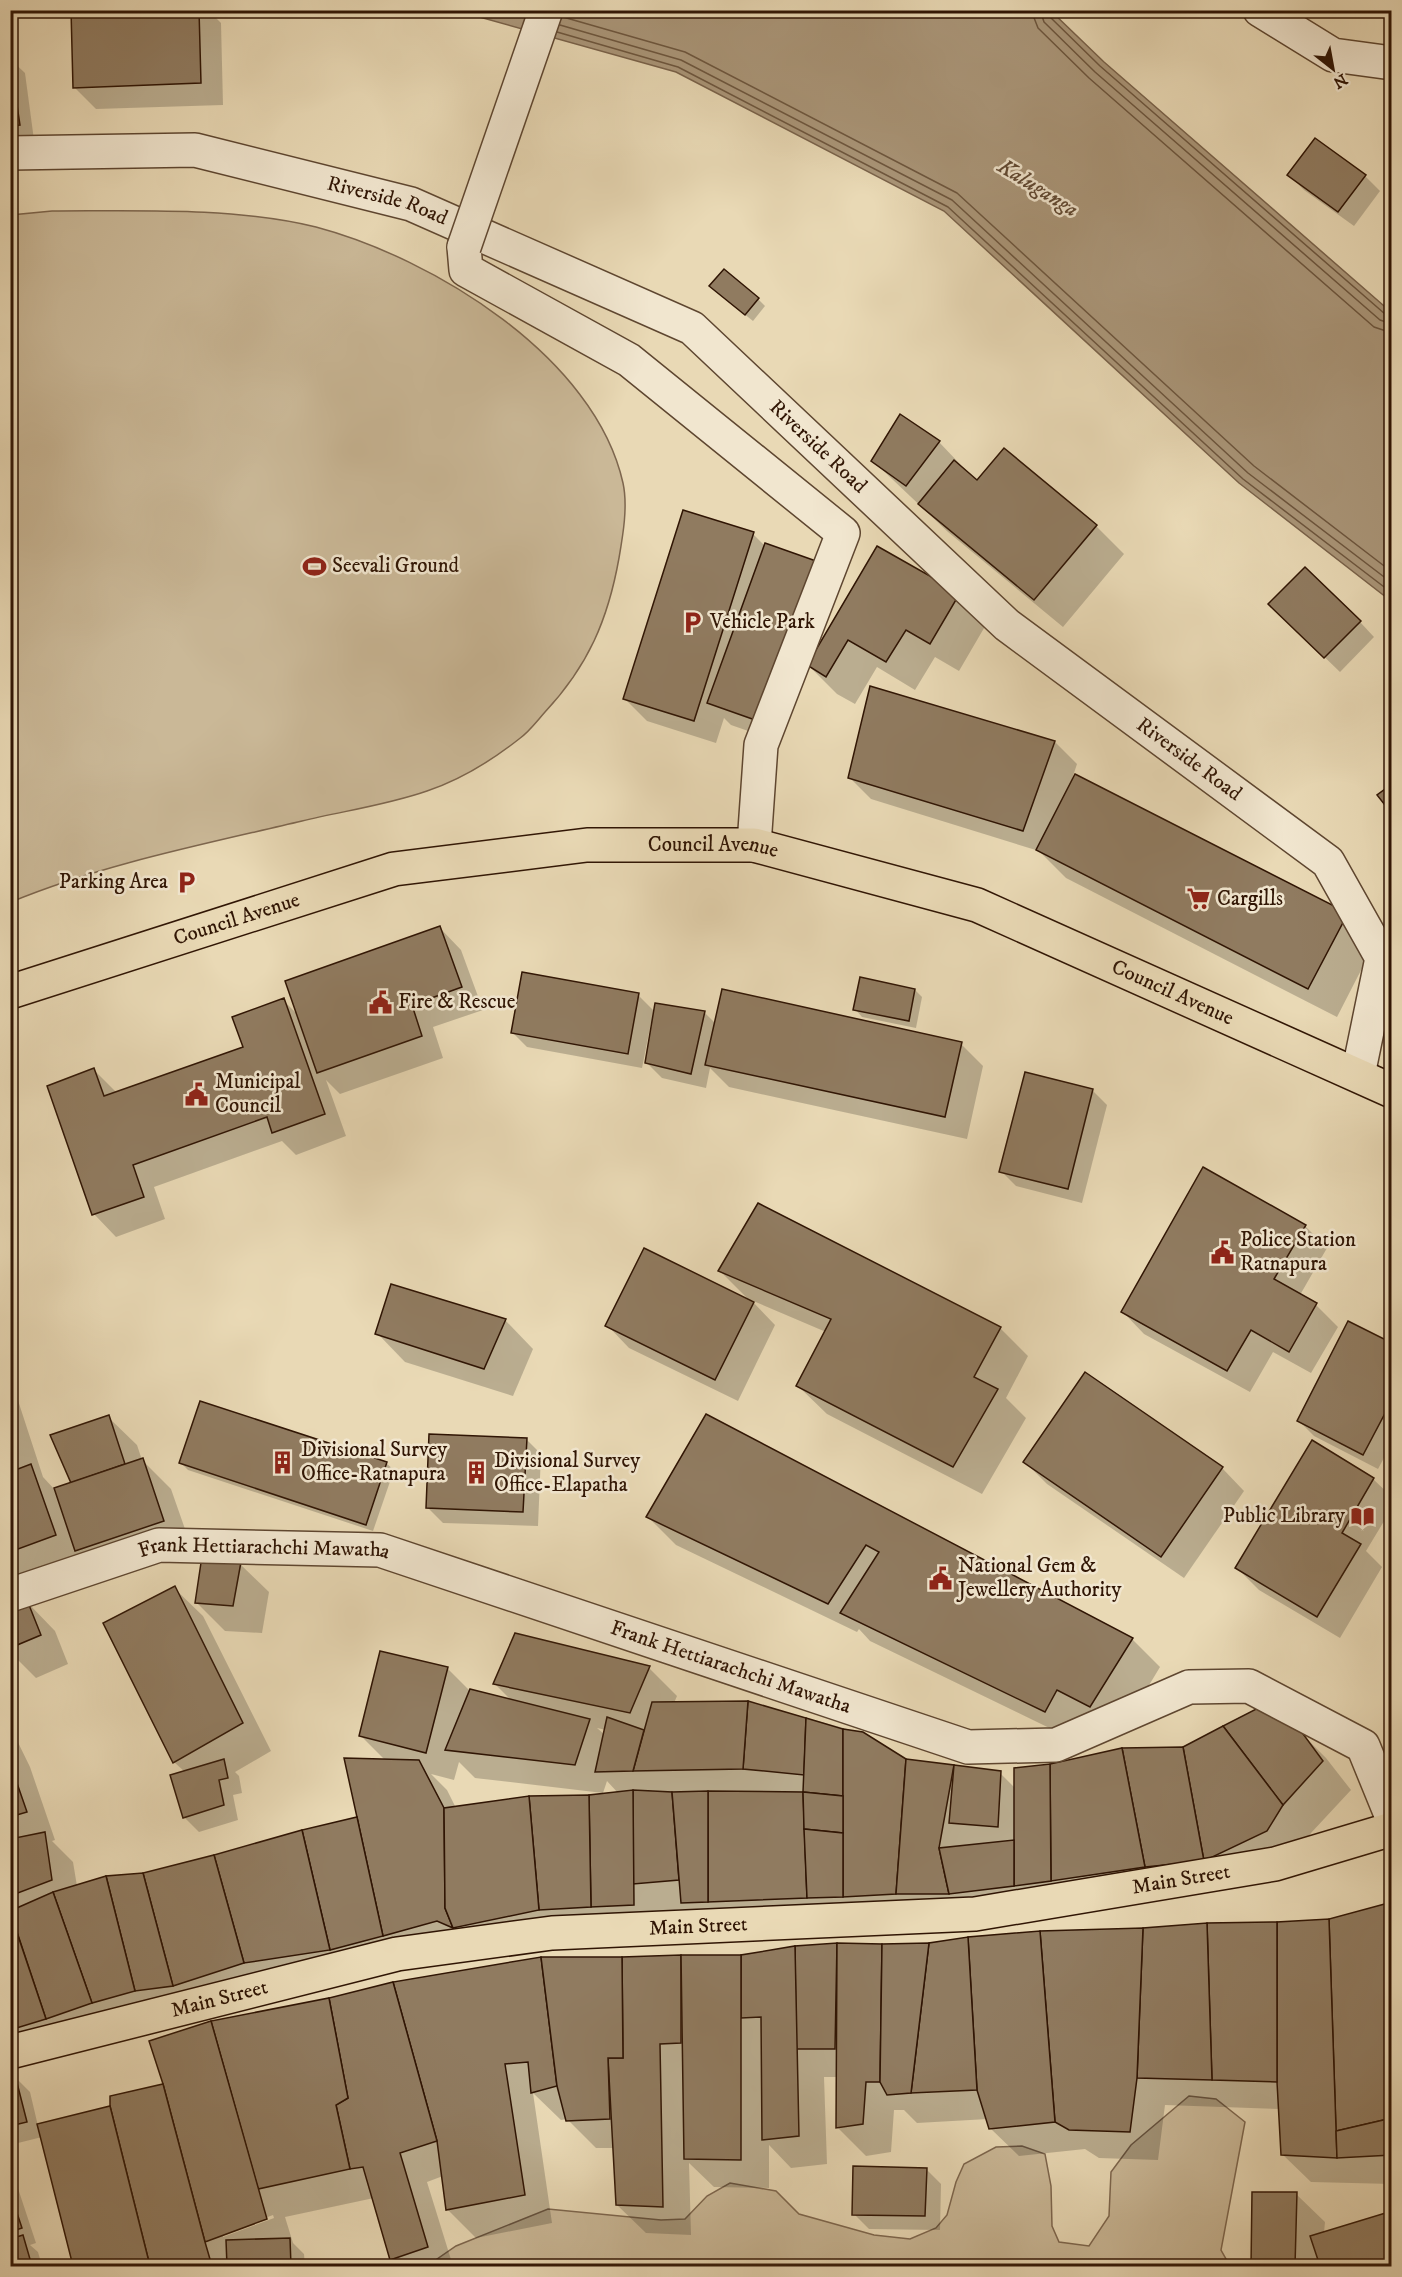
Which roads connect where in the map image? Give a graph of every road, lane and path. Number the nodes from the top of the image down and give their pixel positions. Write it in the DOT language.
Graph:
graph roads {
  1 [pos="546,10"];
  2 [pos="1260,10"];
  3 [pos="1392,63"];
  4 [pos="10,153"];
  5 [pos="754,845"];
  6 [pos="1387,959"];
  7 [pos="10,992"];
  8 [pos="1358,1075"];
  9 [pos="1392,1091"];
  10 [pos="10,1595"];
  11 [pos="1392,1817"];
  12 [pos="1392,1829"];
  13 [pos="10,2052"];
  1 -- 5 [label="street, bridge"];
  2 -- 3 [label="street"];
  4 -- 6 [label="street, Riverside Road"];
  5 -- 7 [label="main road, Council Avenue"];
  5 -- 8 [label="main road, Council Avenue"];
  6 -- 8 [label="street, Riverside Road"];
  8 -- 9 [label="main road, Council Avenue"];
  10 -- 11 [label="street, Frank Hettiarachchi Mawatha"];
  12 -- 13 [label="main road, Main Street"];
}
